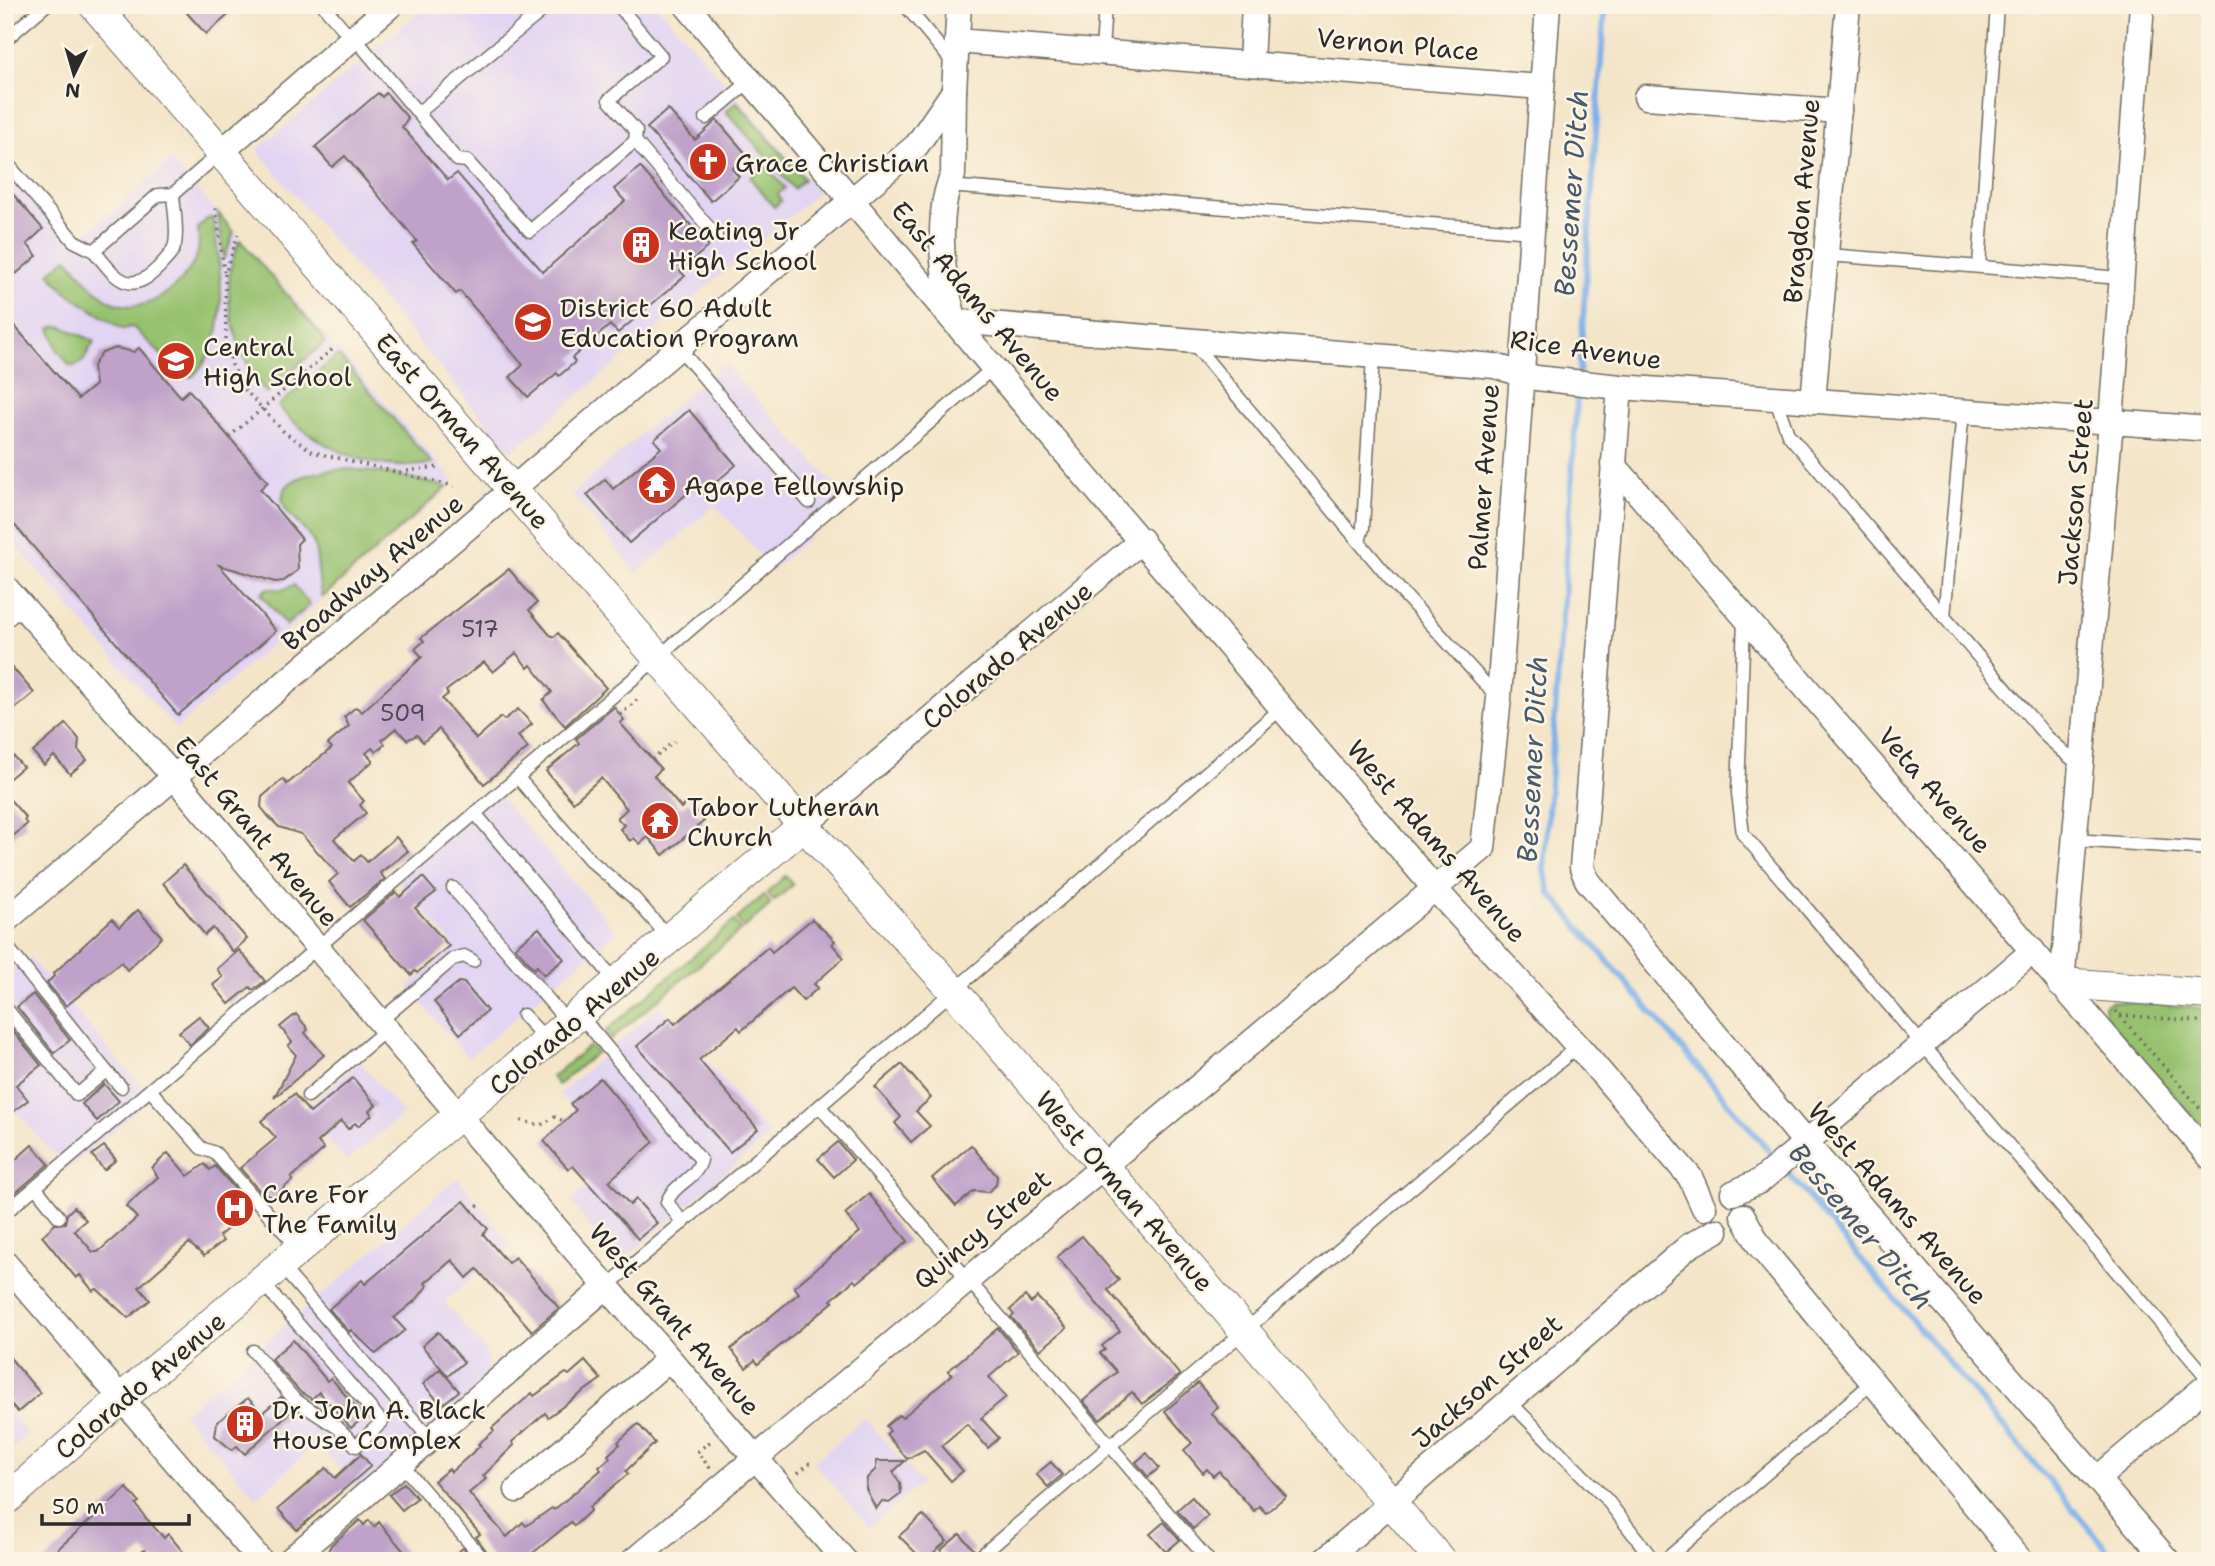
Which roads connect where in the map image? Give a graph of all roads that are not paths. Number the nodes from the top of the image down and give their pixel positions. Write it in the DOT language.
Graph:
graph roads {
  1 [pos="46,5"];
  2 [pos="94,5"];
  3 [pos="323,5"];
  4 [pos="391,5"];
  5 [pos="549,5"];
  6 [pos="618,5"];
  7 [pos="686,5"];
  8 [pos="905,5"];
  9 [pos="959,5"];
  10 [pos="1105,5"];
  11 [pos="1254,5"];
  12 [pos="1548,5"];
  13 [pos="1848,5"];
  14 [pos="1997,5"];
  15 [pos="2142,5"];
  16 [pos="353,38"];
  17 [pos="5,40"];
  18 [pos="957,41"];
  19 [pos="1102,51"];
  20 [pos="1251,62"];
  21 [pos="955,78"];
  22 [pos="751,80"];
  23 [pos="1541,86"];
  24 [pos="1646,97"];
  25 [pos="1839,111"];
  26 [pos="418,113"];
  27 [pos="706,118"];
  28 [pos="635,141"];
  29 [pos="220,153"];
  30 [pos="5,162"];
  31 [pos="947,186"];
  32 [pos="173,194"];
  33 [pos="853,198"];
  34 [pos="1532,232"];
  35 [pos="716,236"];
  36 [pos="94,251"];
  37 [pos="1828,255"];
  38 [pos="1979,266"];
  39 [pos="2121,278"];
  40 [pos="955,321"];
  41 [pos="1192,342"];
  42 [pos="679,348"];
  43 [pos="1373,356"];
  44 [pos="994,367"];
  45 [pos="1520,372"];
  46 [pos="1620,387"];
  47 [pos="1775,398"];
  48 [pos="1814,401"];
  49 [pos="1964,411"];
  50 [pos="2111,421"];
  51 [pos="2210,429"];
  52 [pos="1613,464"];
  53 [pos="515,490"];
  54 [pos="809,502"];
  55 [pos="1142,540"];
  56 [pos="1359,541"];
  57 [pos="5,587"];
  58 [pos="14,615"];
  59 [pos="1744,615"];
  60 [pos="1944,617"];
  61 [pos="659,657"];
  62 [pos="1499,698"];
  63 [pos="1283,707"];
  64 [pos="2081,766"];
  65 [pos="175,778"];
  66 [pos="518,778"];
  67 [pos="475,813"];
  68 [pos="803,826"];
  69 [pos="2074,839"];
  70 [pos="2210,849"];
  71 [pos="453,888"];
  72 [pos="1435,889"];
  73 [pos="5,921"];
  74 [pos="670,939"];
  75 [pos="5,944"];
  76 [pos="317,948"];
  77 [pos="2034,951"];
  78 [pos="473,961"];
  79 [pos="618,983"];
  80 [pos="2062,983"];
  81 [pos="953,989"];
  82 [pos="2210,994"];
  83 [pos="5,1007"];
  84 [pos="523,1015"];
  85 [pos="383,1026"];
  86 [pos="566,1027"];
  87 [pos="1578,1046"];
  88 [pos="1922,1046"];
  89 [pos="106,1071"];
  90 [pos="121,1087"];
  91 [pos="151,1091"];
  92 [pos="308,1096"];
  93 [pos="821,1108"];
  94 [pos="460,1117"];
  95 [pos="1798,1148"];
  96 [pos="2210,1157"];
  97 [pos="1104,1166"];
  98 [pos="36,1188"];
  99 [pos="1724,1212"];
  100 [pos="5,1213"];
  101 [pos="59,1217"];
  102 [pos="683,1223"];
  103 [pos="5,1263"];
  104 [pos="281,1266"];
  105 [pos="968,1280"];
  106 [pos="607,1286"];
  107 [pos="1244,1331"];
  108 [pos="253,1351"];
  109 [pos="669,1359"];
  110 [pos="1873,1382"];
  111 [pos="2210,1382"];
  112 [pos="122,1398"];
  113 [pos="1509,1401"];
  114 [pos="430,1439"];
  115 [pos="1110,1445"];
  116 [pos="757,1457"];
  117 [pos="401,1464"];
  118 [pos="2098,1478"];
  119 [pos="517,1490"];
  120 [pos="5,1501"];
  121 [pos="1392,1504"];
  122 [pos="2017,1559"];
  123 [pos="261,1561"];
  124 [pos="289,1561"];
  125 [pos="485,1561"];
  126 [pos="632,1561"];
  127 [pos="845,1561"];
  128 [pos="975,1561"];
  129 [pos="1209,1561"];
  130 [pos="1324,1561"];
  131 [pos="1441,1561"];
  132 [pos="1654,1561"];
  133 [pos="1664,1561"];
  134 [pos="2168,1561"];
  1 -- 17 [label="lane"];
  2 -- 29 [label="street, East Orman Avenue"];
  3 -- 16 [label="lane"];
  4 -- 16 [label="street"];
  5 -- 26 [label="lane"];
  6 -- 28 [label="lane"];
  7 -- 22 [label="street, East Adams Avenue"];
  8 -- 21 [label="lane"];
  9 -- 18 [label="street"];
  10 -- 19 [label="lane"];
  11 -- 20 [label="street"];
  12 -- 23 [label="street, Palmer Avenue"];
  13 -- 25 [label="street, Bragdon Avenue"];
  14 -- 38 [label="lane"];
  15 -- 39 [label="street, Jackson Street"];
  16 -- 26 [label="lane"];
  16 -- 29 [label="street"];
  18 -- 19 [label="street, Vernon Place"];
  18 -- 21 [label="street"];
  19 -- 20 [label="street, Vernon Place"];
  20 -- 23 [label="street, Vernon Place"];
  21 -- 31 [label="street"];
  21 -- 33 [label="street, Broadway Avenue"];
  22 -- 27 [label="lane"];
  22 -- 33 [label="street, East Adams Avenue"];
  23 -- 34 [label="street, Palmer Avenue"];
  24 -- 25 [label="street"];
  25 -- 37 [label="street, Bragdon Avenue"];
  26 -- 28 [label="lane"];
  28 -- 35 [label="lane"];
  29 -- 32 [label="lane"];
  29 -- 53 [label="street, East Orman Avenue"];
  30 -- 36 [label="lane"];
  31 -- 34 [label="lane"];
  31 -- 40 [label="street"];
  32 -- 36 [label="lane"];
  32 -- 36 [label="lane"];
  33 -- 40 [label="street, East Adams Avenue"];
  33 -- 42 [label="street, Broadway Avenue"];
  34 -- 45 [label="street, Palmer Avenue"];
  37 -- 38 [label="lane"];
  37 -- 48 [label="street, Bragdon Avenue"];
  38 -- 39 [label="lane"];
  39 -- 50 [label="street, Jackson Street"];
  40 -- 41 [label="street, Rice Avenue"];
  40 -- 44 [label="street, East Adams Avenue"];
  41 -- 43 [label="street, Rice Avenue"];
  41 -- 56 [label="lane"];
  42 -- 53 [label="street, Broadway Avenue"];
  42 -- 54 [label="lane"];
  43 -- 45 [label="street, Rice Avenue"];
  43 -- 56 [label="lane"];
  44 -- 55 [label="street, East Adams Avenue"];
  44 -- 61 [label="lane"];
  45 -- 46 [label="street, Rice Avenue"];
  45 -- 62 [label="street, Palmer Avenue"];
  46 -- 47 [label="street, Rice Avenue"];
  46 -- 52 [label="street"];
  47 -- 48 [label="street, Rice Avenue"];
  47 -- 60 [label="lane"];
  48 -- 49 [label="street, Rice Avenue"];
  49 -- 50 [label="street, Rice Avenue"];
  49 -- 60 [label="lane"];
  50 -- 51 [label="street, Rice Avenue"];
  50 -- 64 [label="street, Jackson Street"];
  52 -- 59 [label="street, Veta Avenue"];
  52 -- 95 [label="street, West Adams Avenue"];
  53 -- 61 [label="street, East Orman Avenue"];
  53 -- 65 [label="street, Broadway Avenue"];
  55 -- 63 [label="street, West Adams Avenue"];
  55 -- 68 [label="street, Colorado Avenue"];
  56 -- 62 [label="lane"];
  57 -- 58 [label="street, East Grant Avenue"];
  58 -- 65 [label="street, East Grant Avenue"];
  59 -- 77 [label="street, Veta Avenue"];
  59 -- 88 [label="lane"];
  60 -- 64 [label="lane"];
  61 -- 66 [label="lane"];
  61 -- 68 [label="street, East Orman Avenue"];
  62 -- 72 [label="street, Palmer Avenue"];
  63 -- 72 [label="street, West Adams Avenue"];
  63 -- 81 [label="lane"];
  64 -- 69 [label="street, Jackson Street"];
  65 -- 73 [label="street, Broadway Avenue"];
  65 -- 76 [label="street, East Grant Avenue"];
  66 -- 67 [label="lane"];
  66 -- 74 [label="lane"];
  67 -- 76 [label="lane"];
  67 -- 79 [label="lane"];
  68 -- 74 [label="street, Colorado Avenue"];
  68 -- 81 [label="street, West Orman Avenue"];
  69 -- 70 [label="lane"];
  69 -- 80 [label="street, Jackson Street"];
  71 -- 86 [label="lane"];
  72 -- 87 [label="street, West Adams Avenue"];
  72 -- 97 [label="street, Quincy Street"];
  74 -- 79 [label="street, Colorado Avenue"];
  75 -- 89 [label="lane"];
  76 -- 85 [label="street, East Grant Avenue"];
  76 -- 91 [label="lane"];
  77 -- 80 [label="street, Veta Avenue"];
  77 -- 88 [label="street, Jackson Street"];
  78 -- 85 [label="lane"];
  79 -- 86 [label="street, Colorado Avenue"];
  80 -- 82 [label="street"];
  80 -- 96 [label="street, Veta Avenue"];
  81 -- 93 [label="lane"];
  81 -- 97 [label="street, West Orman Avenue"];
  83 -- 89 [label="lane"];
  84 -- 86 [label="lane"];
  85 -- 92 [label="lane"];
  85 -- 94 [label="street, East Grant Avenue"];
  86 -- 94 [label="street, Colorado Avenue"];
  86 -- 102 [label="lane"];
  87 -- 99 [label="street, West Adams Avenue"];
  87 -- 107 [label="lane"];
  88 -- 95 [label="street, Jackson Street"];
  88 -- 111 [label="lane"];
  89 -- 90 [label="lane"];
  91 -- 98 [label="lane"];
  91 -- 104 [label="lane"];
  93 -- 102 [label="lane"];
  93 -- 105 [label="lane"];
  94 -- 104 [label="street, Colorado Avenue"];
  94 -- 106 [label="street, West Grant Avenue"];
  95 -- 99 [label="street, Jackson Street"];
  95 -- 118 [label="street, West Adams Avenue"];
  97 -- 105 [label="street, Quincy Street"];
  97 -- 107 [label="street, West Orman Avenue"];
  98 -- 100 [label="lane"];
  98 -- 101 [label="lane"];
  99 -- 110 [label="street, West Adams Avenue"];
  99 -- 113 [label="street, Jackson Street"];
  102 -- 106 [label="lane"];
  103 -- 112 [label="street"];
  104 -- 108 [label="lane"];
  104 -- 112 [label="street, Colorado Avenue"];
  104 -- 114 [label="lane"];
  105 -- 115 [label="lane"];
  105 -- 116 [label="street, Quincy Street"];
  106 -- 109 [label="street, West Grant Avenue"];
  106 -- 114 [label="street"];
  107 -- 115 [label="lane"];
  107 -- 121 [label="street, West Orman Avenue"];
  109 -- 116 [label="street, West Grant Avenue"];
  109 -- 119 [label="street"];
  110 -- 122 [label="street, West Adams Avenue"];
  110 -- 133 [label="lane"];
  111 -- 118 [label="street"];
  112 -- 120 [label="street, Colorado Avenue"];
  112 -- 123 [label="street"];
  113 -- 121 [label="street, Jackson Street"];
  113 -- 132 [label="lane"];
  114 -- 117 [label="street"];
  115 -- 128 [label="lane"];
  115 -- 129 [label="lane"];
  116 -- 126 [label="street, Quincy Street"];
  116 -- 127 [label="street, West Grant Avenue"];
  117 -- 124 [label="street"];
  117 -- 125 [label="lane"];
  118 -- 134 [label="street, West Adams Avenue"];
  121 -- 130 [label="street, Jackson Street"];
  121 -- 131 [label="street, West Orman Avenue"];
}
